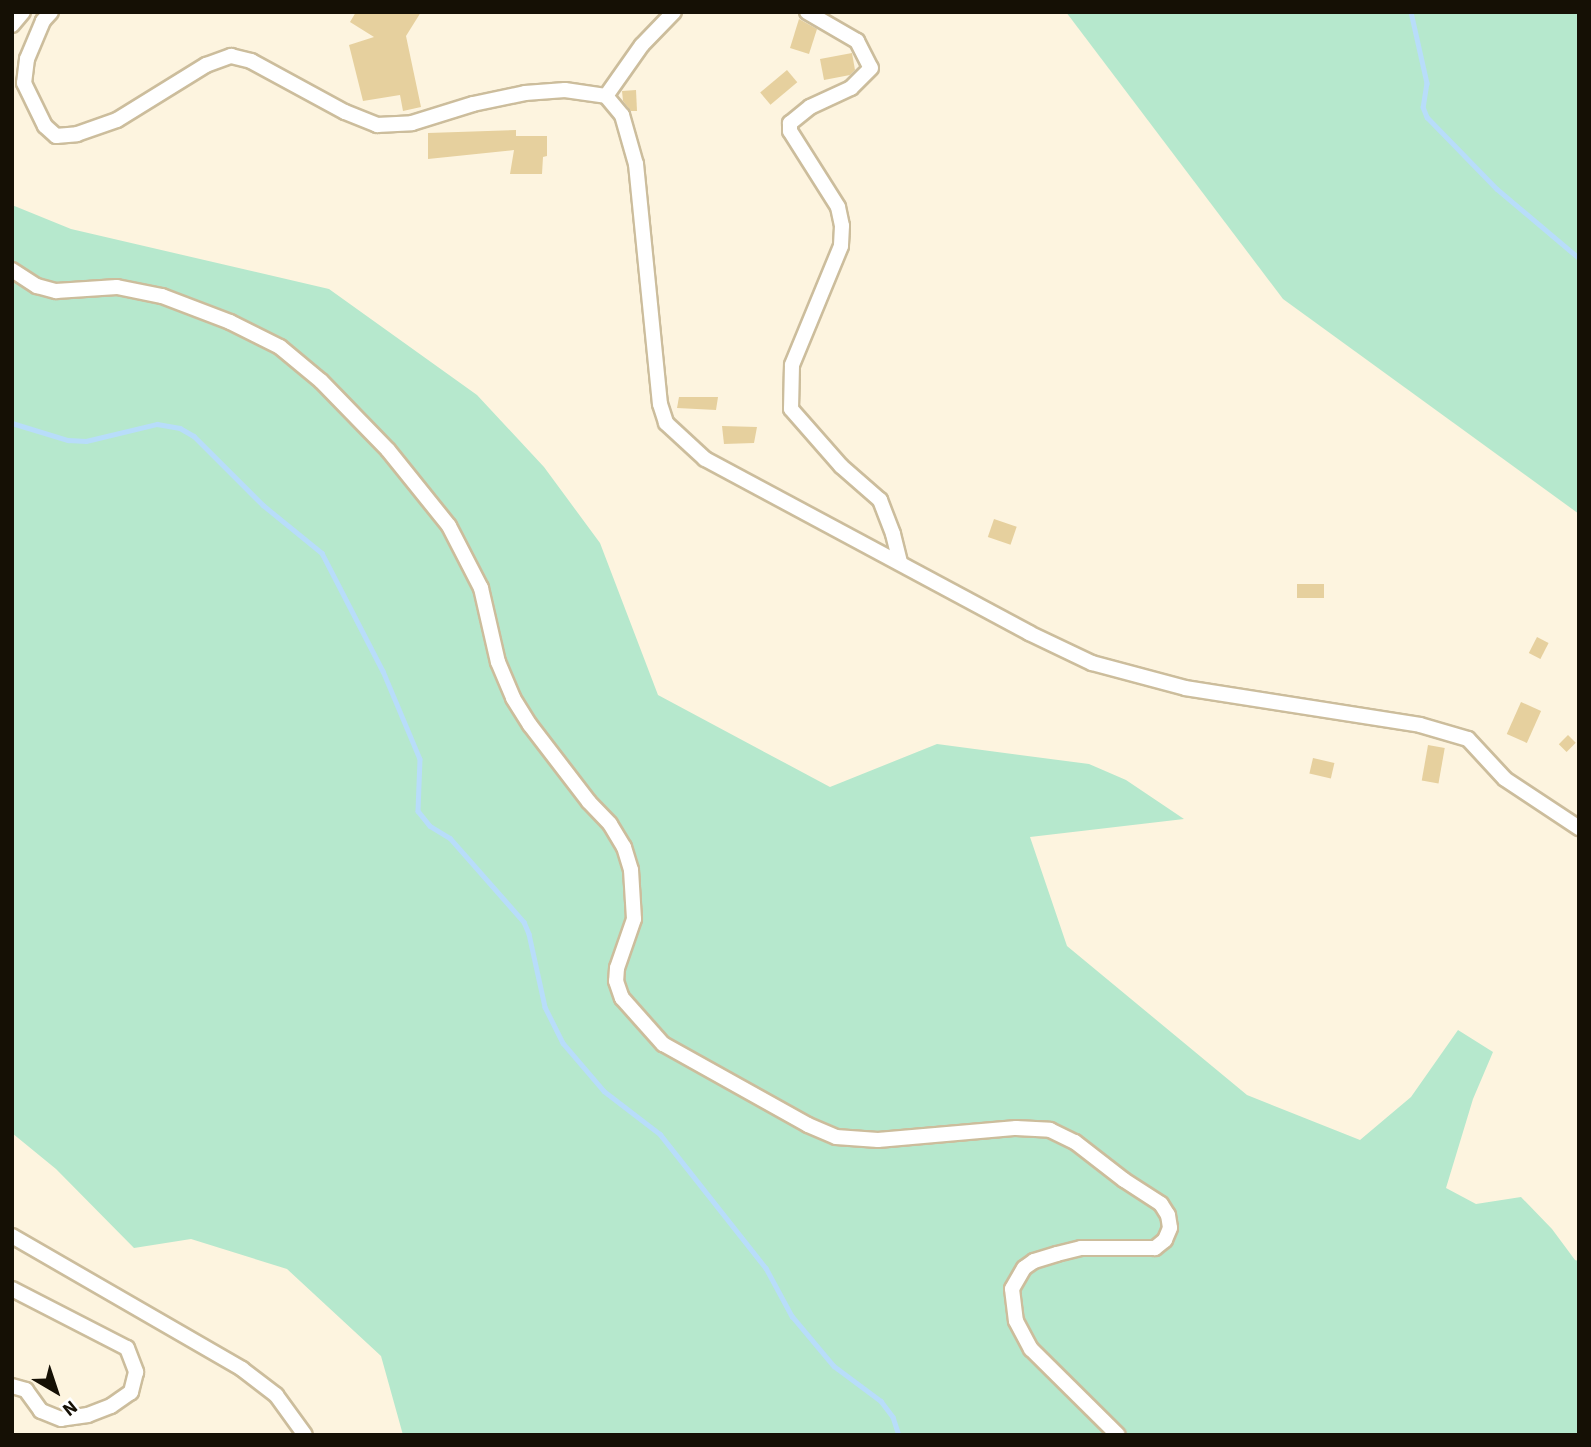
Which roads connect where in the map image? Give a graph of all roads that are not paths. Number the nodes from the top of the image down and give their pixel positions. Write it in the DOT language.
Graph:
graph roads {
  1 [pos="23,12"];
  2 [pos="51,12"];
  3 [pos="674,12"];
  4 [pos="807,12"];
  5 [pos="12,25"];
  6 [pos="607,96"];
  7 [pos="12,270"];
  8 [pos="900,562"];
  9 [pos="1579,828"];
  10 [pos="15,1242"];
  11 [pos="12,1289"];
  12 [pos="12,1387"];
  13 [pos="305,1435"];
  14 [pos="1118,1435"];
  1 -- 5 [label="street"];
  2 -- 6 [label="street"];
  3 -- 6 [label="street"];
  4 -- 8 [label="street"];
  6 -- 8 [label="street"];
  7 -- 14 [label="street"];
  8 -- 9 [label="street"];
  10 -- 13 [label="street"];
  11 -- 12 [label="street"];
}
